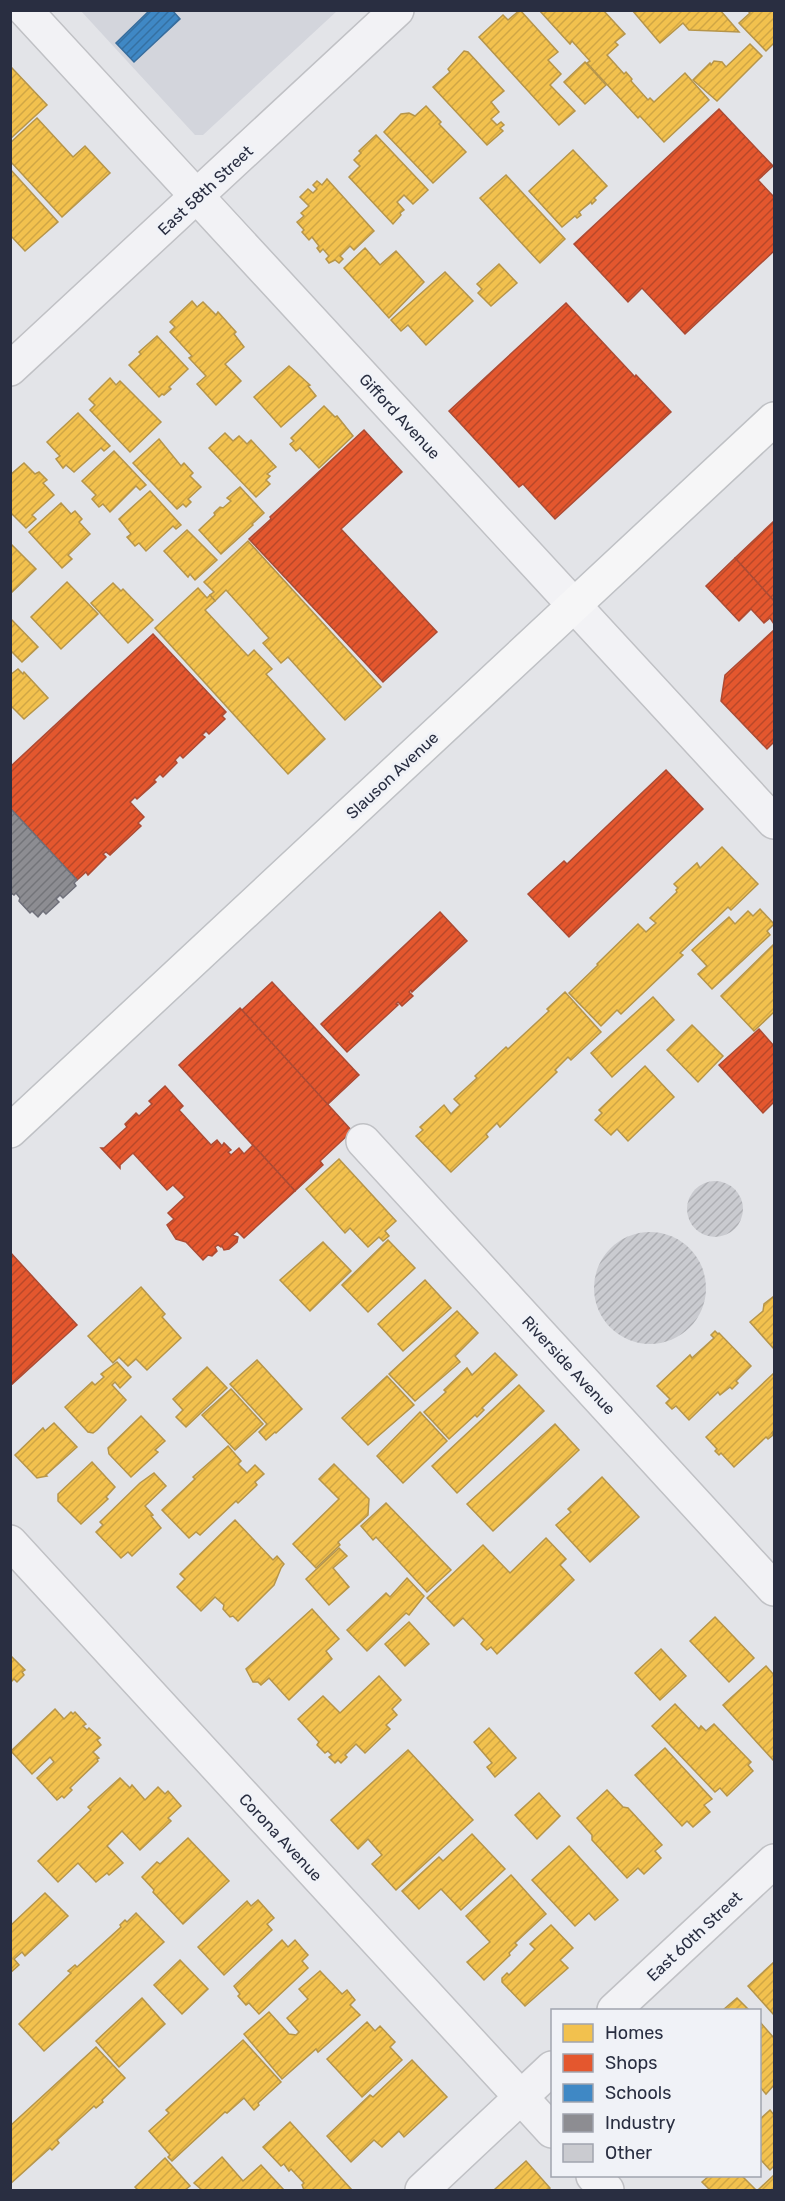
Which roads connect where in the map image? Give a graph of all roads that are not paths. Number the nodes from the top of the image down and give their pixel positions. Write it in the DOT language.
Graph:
graph roads {
  1 [pos="25,10"];
  2 [pos="397,10"];
  3 [pos="198,197"];
  4 [pos="10,369"];
  5 [pos="774,419"];
  6 [pos="574,605"];
  7 [pos="774,822"];
  8 [pos="10,1131"];
  9 [pos="363,1141"];
  10 [pos="10,1542"];
  11 [pos="774,1589"];
  12 [pos="774,1861"];
  13 [pos="615,2009"];
  14 [pos="551,2069"];
  15 [pos="521,2097"];
  16 [pos="551,2130"];
  17 [pos="595,2177"];
  18 [pos="422,2190"];
  19 [pos="607,2190"];
  1 -- 3 [label="street, Gifford Avenue"];
  2 -- 3 [label="street, East 58th Street"];
  3 -- 4 [label="street, East 58th Street"];
  3 -- 6 [label="street, Gifford Avenue"];
  5 -- 6 [label="main road, Slauson Avenue"];
  6 -- 7 [label="street, Gifford Avenue"];
  6 -- 8 [label="main road, Slauson Avenue"];
  9 -- 11 [label="street, Riverside Avenue"];
  10 -- 15 [label="street, Corona Avenue"];
  12 -- 13 [label="street, East 60th Street"];
  14 -- 15 [label="street"];
  15 -- 16 [label="street, Corona Avenue"];
  15 -- 18 [label="street"];
  17 -- 19 [label="street"];
}
